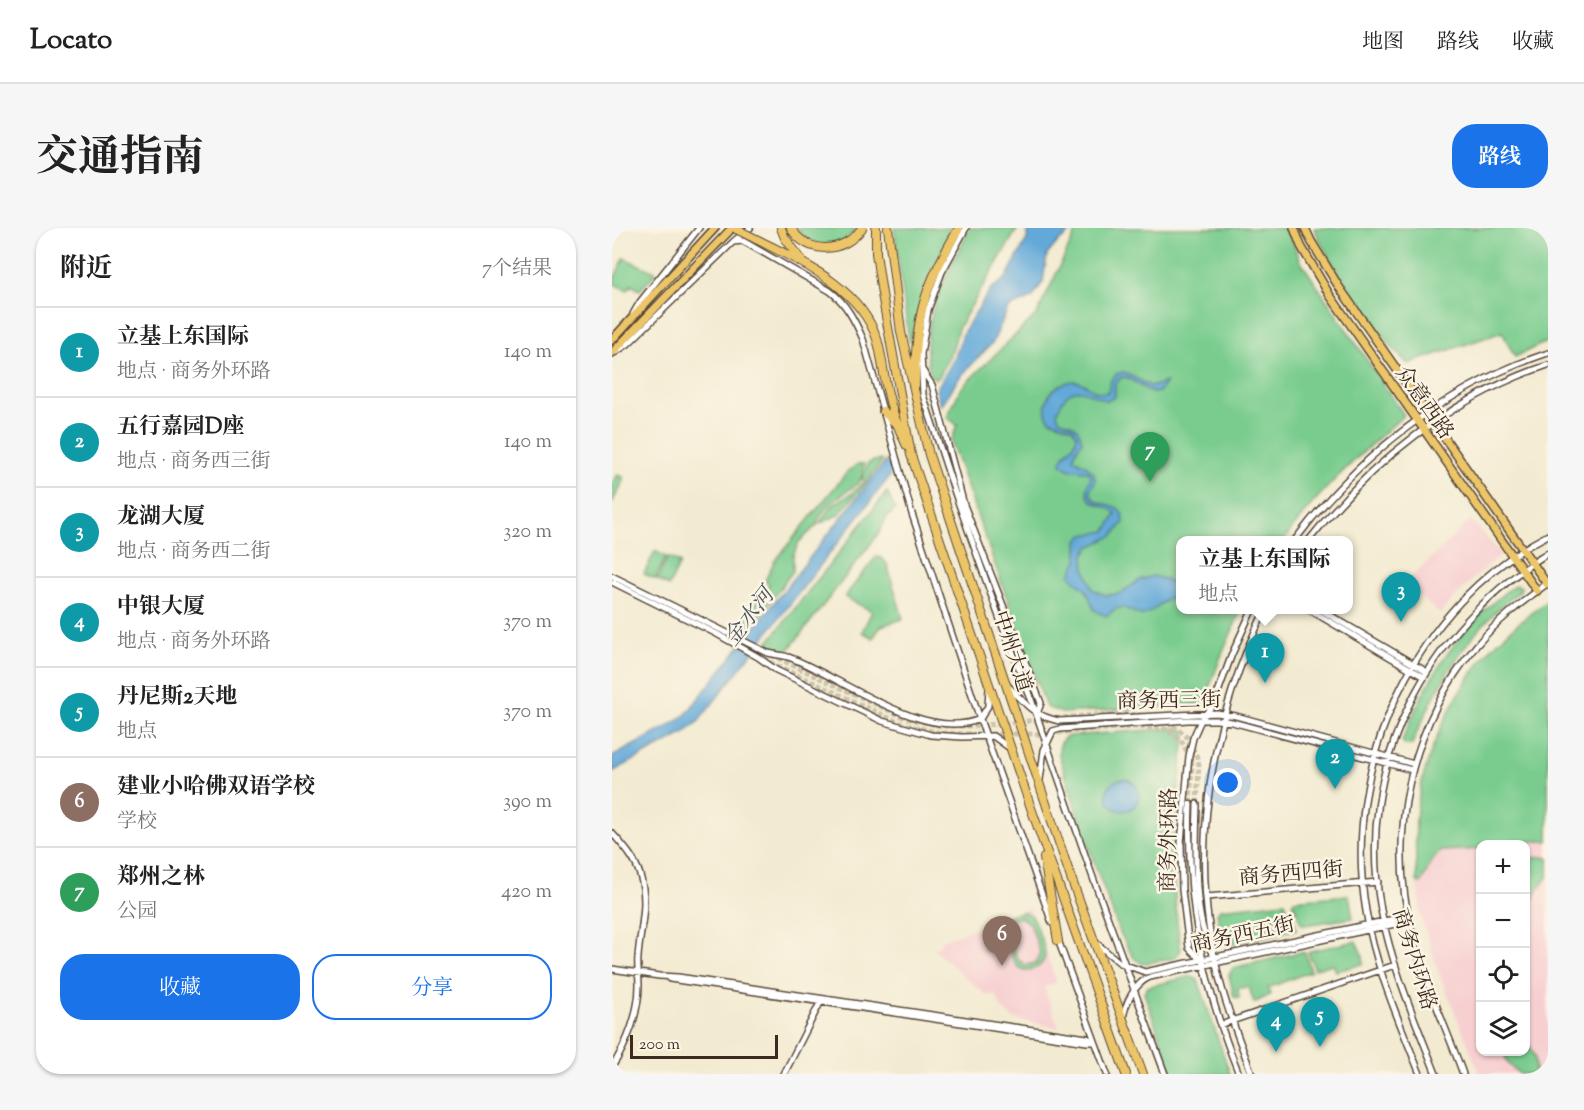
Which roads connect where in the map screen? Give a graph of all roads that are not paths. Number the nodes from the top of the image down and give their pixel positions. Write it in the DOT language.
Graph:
graph roads {
  1 [pos="699,228"];
  2 [pos="715,228"];
  3 [pos="733,228"];
  4 [pos="750,228"];
  5 [pos="781,228"];
  6 [pos="791,228"];
  7 [pos="862,228"];
  8 [pos="876,228"];
  9 [pos="888,228"];
  10 [pos="959,228"];
  11 [pos="966,228"];
  12 [pos="1294,228"];
  13 [pos="1305,228"];
  14 [pos="733,242"];
  15 [pos="812,268"];
  16 [pos="628,323"];
  17 [pos="612,340"];
  18 [pos="1548,353"];
  19 [pos="612,354"];
  20 [pos="1548,365"];
  21 [pos="922,369"];
  22 [pos="920,397"];
  23 [pos="883,411"];
  24 [pos="1427,413"];
  25 [pos="1418,420"];
  26 [pos="1434,423"];
  27 [pos="898,427"];
  28 [pos="1424,429"];
  29 [pos="911,456"];
  30 [pos="1548,535"];
  31 [pos="1298,536"];
  32 [pos="1312,536"];
  33 [pos="1522,549"];
  34 [pos="1548,553"];
  35 [pos="1513,556"];
  36 [pos="1532,563"];
  37 [pos="1523,570"];
  38 [pos="612,576"];
  39 [pos="612,582"];
  40 [pos="1547,584"];
  41 [pos="1537,591"];
  42 [pos="1250,614"];
  43 [pos="1263,614"];
  44 [pos="1319,614"];
  45 [pos="1329,614"];
  46 [pos="1412,667"];
  47 [pos="1425,674"];
  48 [pos="1004,682"];
  49 [pos="989,683"];
  50 [pos="1206,713"];
  51 [pos="1036,714"];
  52 [pos="1225,714"];
  53 [pos="980,719"];
  54 [pos="1201,720"];
  55 [pos="1223,721"];
  56 [pos="986,735"];
  57 [pos="1046,742"];
  58 [pos="1012,750"];
  59 [pos="1374,757"];
  60 [pos="1389,761"];
  61 [pos="1413,767"];
  62 [pos="1040,788"];
  63 [pos="1038,827"];
  64 [pos="612,833"];
  65 [pos="1378,882"];
  66 [pos="1363,884"];
  67 [pos="1207,897"];
  68 [pos="1409,918"];
  69 [pos="1384,924"];
  70 [pos="1369,927"];
  71 [pos="1058,940"];
  72 [pos="1094,941"];
  73 [pos="1215,960"];
  74 [pos="1202,963"];
  75 [pos="1395,965"];
  76 [pos="1126,966"];
  77 [pos="612,969"];
  78 [pos="1381,970"];
  79 [pos="638,973"];
  80 [pos="659,976"];
  81 [pos="1135,991"];
  82 [pos="820,1003"];
  83 [pos="1123,1020"];
  84 [pos="1232,1021"];
  85 [pos="1220,1025"];
  86 [pos="1095,1042"];
  87 [pos="612,1067"];
  88 [pos="784,1074"];
  89 [pos="1107,1074"];
  90 [pos="1126,1074"];
  91 [pos="1143,1074"];
  92 [pos="1165,1074"];
  93 [pos="1239,1074"];
  94 [pos="1252,1074"];
  95 [pos="1420,1074"];
  96 [pos="1436,1074"];
  97 [pos="1463,1074"];
  1 -- 16 [label="street"];
  2 -- 16 [label="main road"];
  3 -- 15 [label="highway, bridge"];
  3 -- 19 [label="main road"];
  4 -- 14 [label="street"];
  5 -- 15 [label="highway"];
  6 -- 7 [label="highway"];
  8 -- 29 [label="highway, 中州大道"];
  9 -- 22 [label="highway, 中州大道"];
  10 -- 22 [label="highway"];
  11 -- 21 [label="street"];
  12 -- 25 [label="main road, 众意西路"];
  13 -- 24 [label="main road, 众意西路"];
  14 -- 19 [label="street"];
  14 -- 23 [label="street"];
  15 -- 27 [label="highway"];
  16 -- 17 [label="main road"];
  18 -- 24 [label="street"];
  20 -- 26 [label="street"];
  21 -- 22 [label="street"];
  21 -- 51 [label="street"];
  22 -- 48 [label="highway, 中州大道"];
  22 -- 51 [label="street"];
  23 -- 27 [label="highway"];
  23 -- 53 [label="street"];
  24 -- 25 [label="street"];
  24 -- 26 [label="main road, 众意西路"];
  25 -- 28 [label="main road, 众意西路"];
  25 -- 31 [label="street"];
  26 -- 28 [label="street"];
  26 -- 33 [label="main road, 众意西路"];
  27 -- 29 [label="highway"];
  28 -- 32 [label="street"];
  28 -- 35 [label="main road, 众意西路"];
  29 -- 49 [label="highway, 中州大道"];
  30 -- 33 [label="street"];
  33 -- 35 [label="street"];
  33 -- 36 [label="main road, 众意西路"];
  34 -- 36 [label="street, 商务内环路"];
  35 -- 37 [label="main road, 众意西路"];
  35 -- 46 [label="street"];
  36 -- 37 [label="street, 商务内环路"];
  36 -- 40 [label="main road, 众意西路"];
  37 -- 41 [label="main road, 众意西路"];
  37 -- 47 [label="street, 商务内环路"];
  38 -- 53 [label="street"];
  39 -- 56 [label="street"];
  40 -- 41 [label="street, 商务内环路"];
  41 -- 61 [label="street, 商务内环路"];
  42 -- 50 [label="street, 商务外环路"];
  43 -- 52 [label="street, 商务外环路"];
  44 -- 46 [label="street"];
  45 -- 46 [label="street"];
  46 -- 47 [label="street"];
  46 -- 59 [label="street"];
  47 -- 60 [label="street, 商务内环路"];
  48 -- 51 [label="street"];
  48 -- 62 [label="highway, 中州大道"];
  49 -- 53 [label="street"];
  49 -- 58 [label="highway, 中州大道"];
  50 -- 51 [label="street, 商务西三街"];
  50 -- 52 [label="street, 商务西三街"];
  50 -- 54 [label="street, 商务外环路"];
  51 -- 57 [label="street"];
  52 -- 55 [label="street, 商务外环路"];
  52 -- 59 [label="street, 商务西三街"];
  53 -- 56 [label="street"];
  54 -- 55 [label="street, 商务西三街"];
  54 -- 57 [label="street, 商务西三街"];
  54 -- 74 [label="street, 商务外环路"];
  55 -- 59 [label="street, 商务西三街"];
  55 -- 67 [label="street, 商务外环路"];
  56 -- 58 [label="street"];
  56 -- 71 [label="street"];
  57 -- 62 [label="street"];
  57 -- 76 [label="street"];
  58 -- 63 [label="highway, 中州大道"];
  59 -- 60 [label="street, 商务西三街"];
  59 -- 66 [label="street"];
  60 -- 61 [label="street, 商务西三街"];
  60 -- 65 [label="street, 商务内环路"];
  61 -- 68 [label="street, 商务内环路"];
  62 -- 72 [label="highway, 中州大道"];
  63 -- 71 [label="highway"];
  63 -- 90 [label="highway, 中州大道"];
  64 -- 79 [label="street"];
  65 -- 66 [label="street, 商务西四街"];
  65 -- 69 [label="street, 商务内环路"];
  66 -- 67 [label="street, 商务西四街"];
  66 -- 70 [label="street"];
  67 -- 73 [label="street, 商务外环路"];
  68 -- 69 [label="street, 商务西五街"];
  68 -- 97 [label="street, 商务内环路"];
  69 -- 70 [label="street, 商务西五街"];
  69 -- 75 [label="street, 商务内环路"];
  70 -- 73 [label="street, 商务西五街"];
  70 -- 78 [label="street"];
  71 -- 86 [label="street"];
  72 -- 76 [label="street, 商务西五街"];
  72 -- 83 [label="highway, 中州大道"];
  73 -- 74 [label="street, 商务西五街"];
  73 -- 74 [label="street"];
  73 -- 84 [label="street, 商务外环路"];
  74 -- 76 [label="street, 商务西五街"];
  74 -- 81 [label="street, 商务西五街"];
  74 -- 85 [label="street, 商务外环路"];
  75 -- 78 [label="street"];
  75 -- 96 [label="street, 商务内环路"];
  76 -- 81 [label="street"];
  77 -- 79 [label="street"];
  78 -- 84 [label="street"];
  78 -- 95 [label="street"];
  79 -- 80 [label="street"];
  79 -- 87 [label="street"];
  80 -- 82 [label="street"];
  80 -- 86 [label="street"];
  81 -- 83 [label="street"];
  81 -- 92 [label="street"];
  82 -- 86 [label="street"];
  82 -- 88 [label="street"];
  83 -- 91 [label="highway, 中州大道"];
  84 -- 85 [label="street"];
  84 -- 94 [label="street, 商务外环路"];
  85 -- 93 [label="street, 商务外环路"];
  86 -- 89 [label="street"];
}
